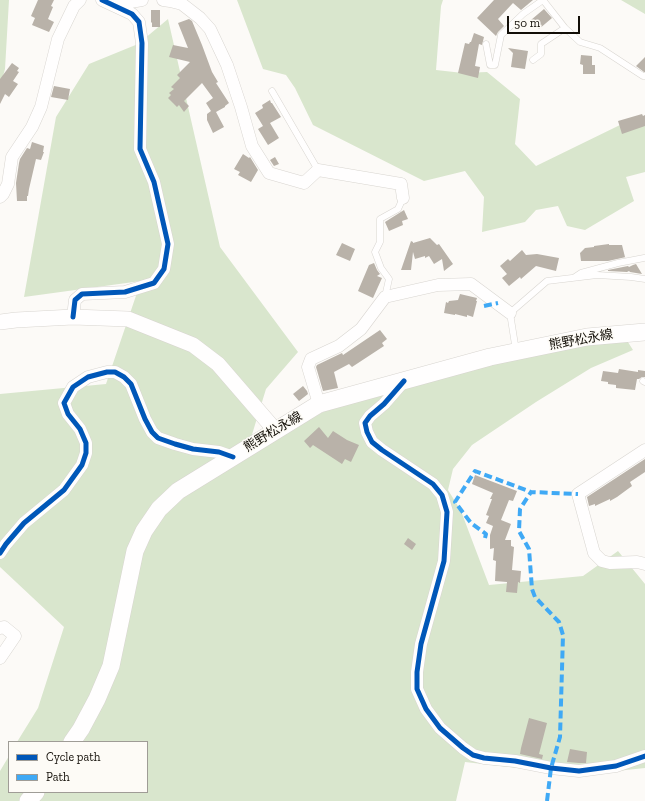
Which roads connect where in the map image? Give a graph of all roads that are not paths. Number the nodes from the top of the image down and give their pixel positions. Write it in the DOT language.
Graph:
graph roads {
  1 [pos="80,0"];
  2 [pos="142,0"];
  3 [pos="163,0"];
  4 [pos="542,0"];
  5 [pos="107,2"];
  6 [pos="566,28"];
  7 [pos="486,44"];
  8 [pos="533,60"];
  9 [pos="645,76"];
  10 [pos="272,91"];
  11 [pos="318,170"];
  12 [pos="0,197"];
  13 [pos="403,198"];
  14 [pos="644,258"];
  15 [pos="574,278"];
  16 [pos="645,279"];
  17 [pos="385,296"];
  18 [pos="510,313"];
  19 [pos="72,317"];
  20 [pos="0,322"];
  21 [pos="645,332"];
  22 [pos="516,352"];
  23 [pos="404,381"];
  24 [pos="319,404"];
  25 [pos="275,430"];
  26 [pos="645,450"];
  27 [pos="233,457"];
  28 [pos="0,553"];
  29 [pos="645,564"];
  30 [pos="0,628"];
  31 [pos="0,658"];
  32 [pos="73,741"];
  33 [pos="645,756"];
  34 [pos="35,793"];
  35 [pos="28,801"];
  1 -- 12 [label="street"];
  2 -- 5 [label="street"];
  3 -- 11 [label="street"];
  4 -- 6 [label="lane"];
  4 -- 7 [label="lane"];
  5 -- 19 [label="street"];
  6 -- 8 [label="lane"];
  6 -- 9 [label="lane"];
  10 -- 11 [label="lane"];
  11 -- 13 [label="street"];
  13 -- 17 [label="lane"];
  14 -- 15 [label="lane"];
  15 -- 16 [label="lane"];
  15 -- 18 [label="lane"];
  17 -- 18 [label="street"];
  17 -- 24 [label="street"];
  18 -- 22 [label="lane"];
  19 -- 20 [label="street"];
  19 -- 25 [label="street"];
  21 -- 22 [label="main road, 熊野松永線"];
  22 -- 23 [label="main road, 熊野松永線"];
  23 -- 24 [label="main road, 熊野松永線"];
  23 -- 33 [label="street"];
  24 -- 25 [label="main road, 熊野松永線"];
  25 -- 27 [label="main road, 熊野松永線"];
  26 -- 29 [label="street"];
  27 -- 28 [label="street"];
  27 -- 32 [label="main road, 熊野松永線"];
  30 -- 31 [label="street"];
  34 -- 35 [label="main road"];
}
